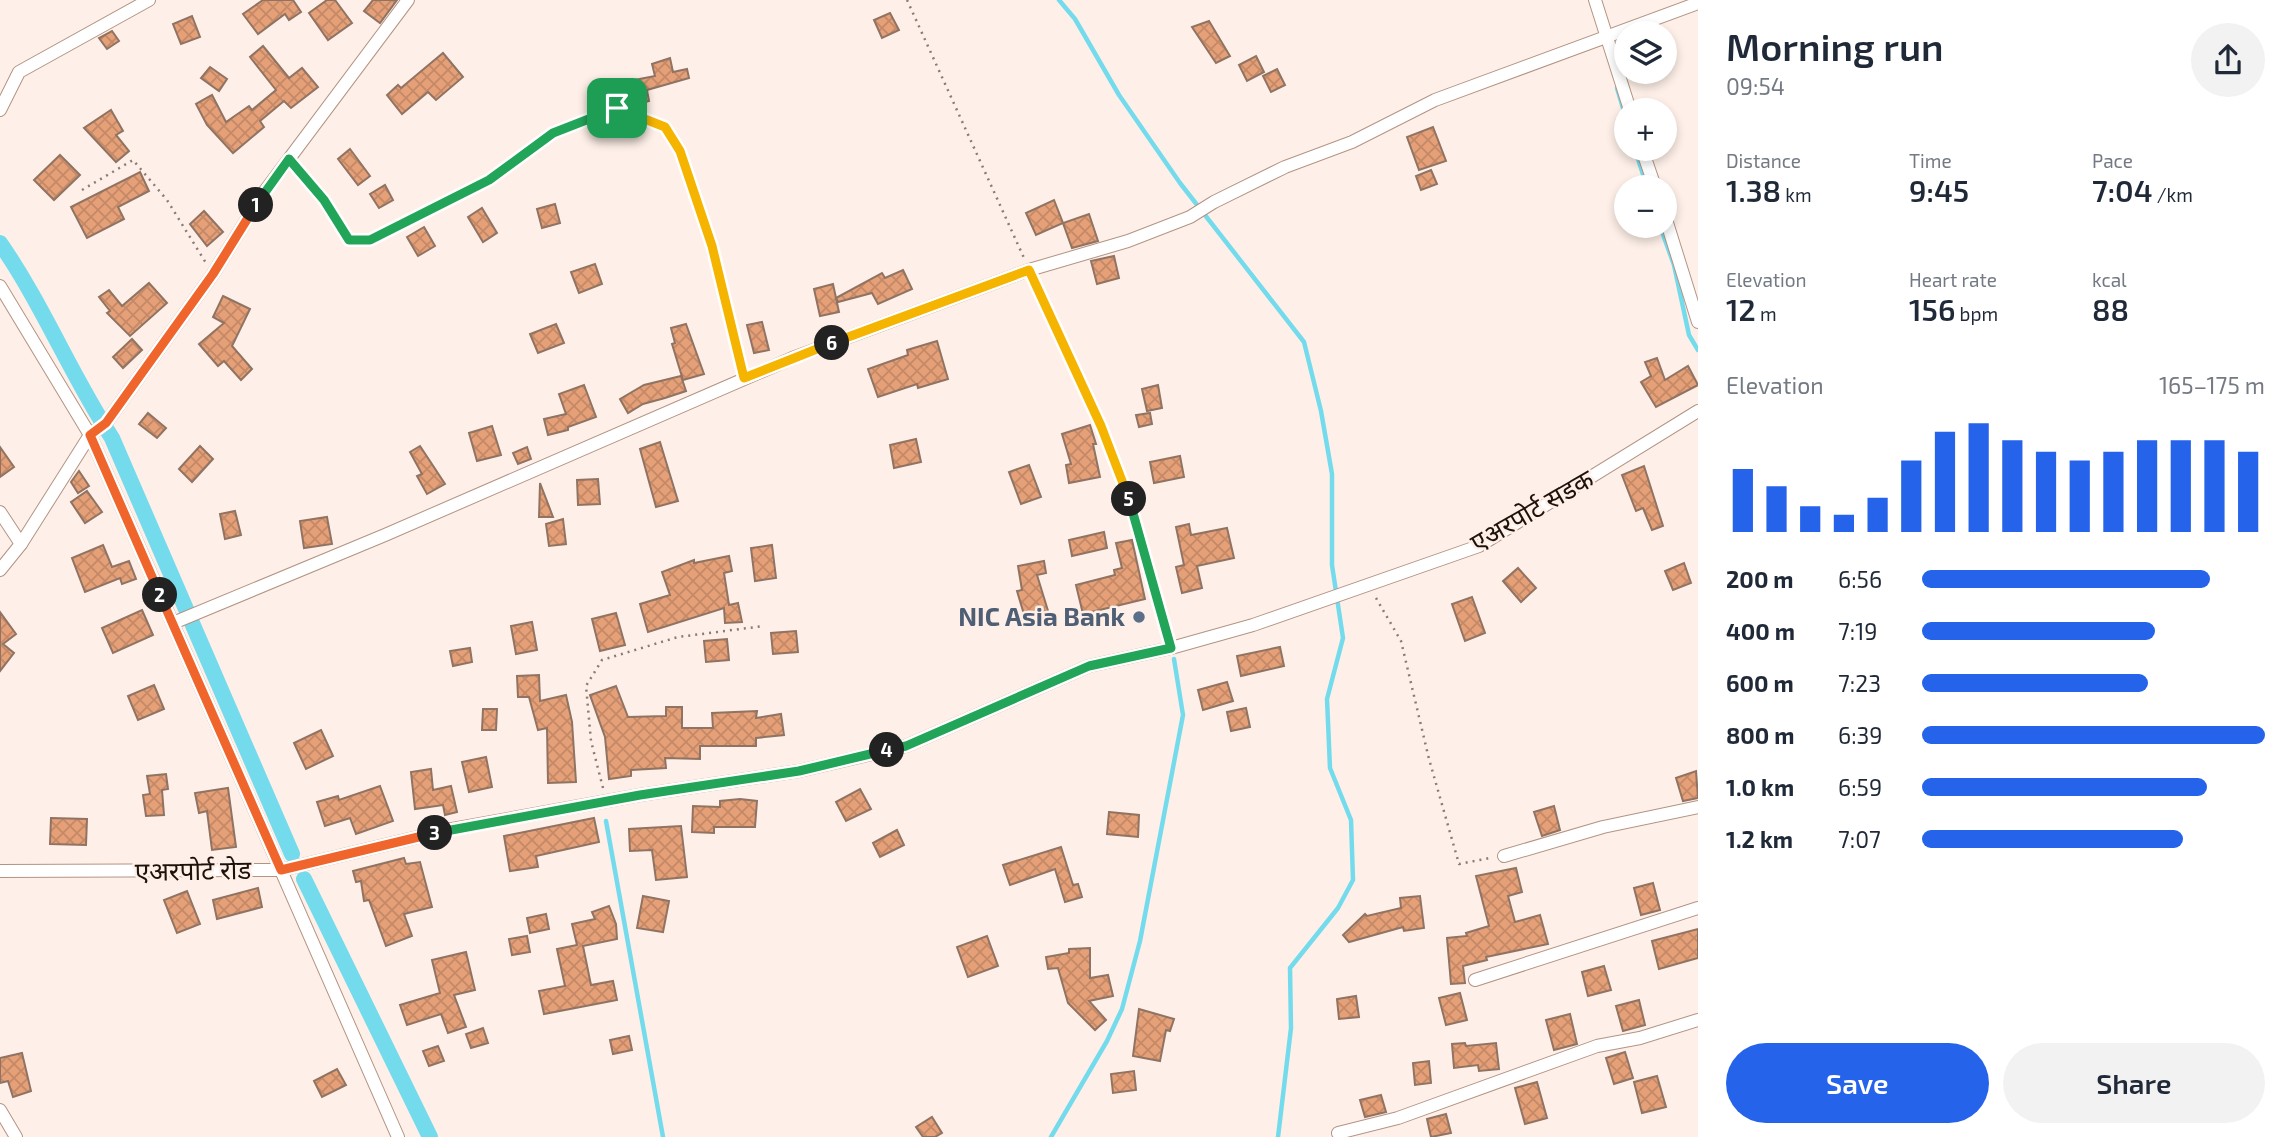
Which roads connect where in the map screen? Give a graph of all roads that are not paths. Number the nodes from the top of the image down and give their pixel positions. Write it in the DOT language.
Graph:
graph roads {
  1 [pos="149,0"];
  2 [pos="408,0"];
  3 [pos="1595,0"];
  4 [pos="1698,2"];
  5 [pos="1606,39"];
  6 [pos="1626,98"];
  7 [pos="0,110"];
  8 [pos="1672,238"];
  9 [pos="0,286"];
  10 [pos="1698,321"];
  11 [pos="1698,411"];
  12 [pos="98,429"];
  13 [pos="0,512"];
  14 [pos="21,544"];
  15 [pos="0,570"];
  16 [pos="1314,605"];
  17 [pos="176,622"];
  18 [pos="1698,807"];
  19 [pos="1504,856"];
  20 [pos="281,870"];
  21 [pos="0,872"];
  22 [pos="1698,908"];
  23 [pos="1475,980"];
  24 [pos="1698,1020"];
  25 [pos="0,1110"];
  26 [pos="1338,1133"];
  27 [pos="16,1137"];
  28 [pos="398,1137"];
  1 -- 7 [label="street"];
  2 -- 12 [label="street"];
  3 -- 5 [label="street"];
  4 -- 5 [label="street"];
  5 -- 6 [label="street"];
  5 -- 17 [label="street"];
  8 -- 10 [label="street"];
  9 -- 12 [label="street"];
  11 -- 16 [label="street, एअरपोर्ट सडक"];
  12 -- 14 [label="street"];
  12 -- 17 [label="street"];
  13 -- 14 [label="street"];
  14 -- 15 [label="street"];
  16 -- 20 [label="street, एअरपोर्ट रोड"];
  17 -- 20 [label="street"];
  18 -- 19 [label="street"];
  20 -- 21 [label="street, एअरपोर्ट रोड"];
  20 -- 28 [label="street"];
  22 -- 23 [label="street"];
  24 -- 26 [label="street"];
  25 -- 27 [label="street"];
}
